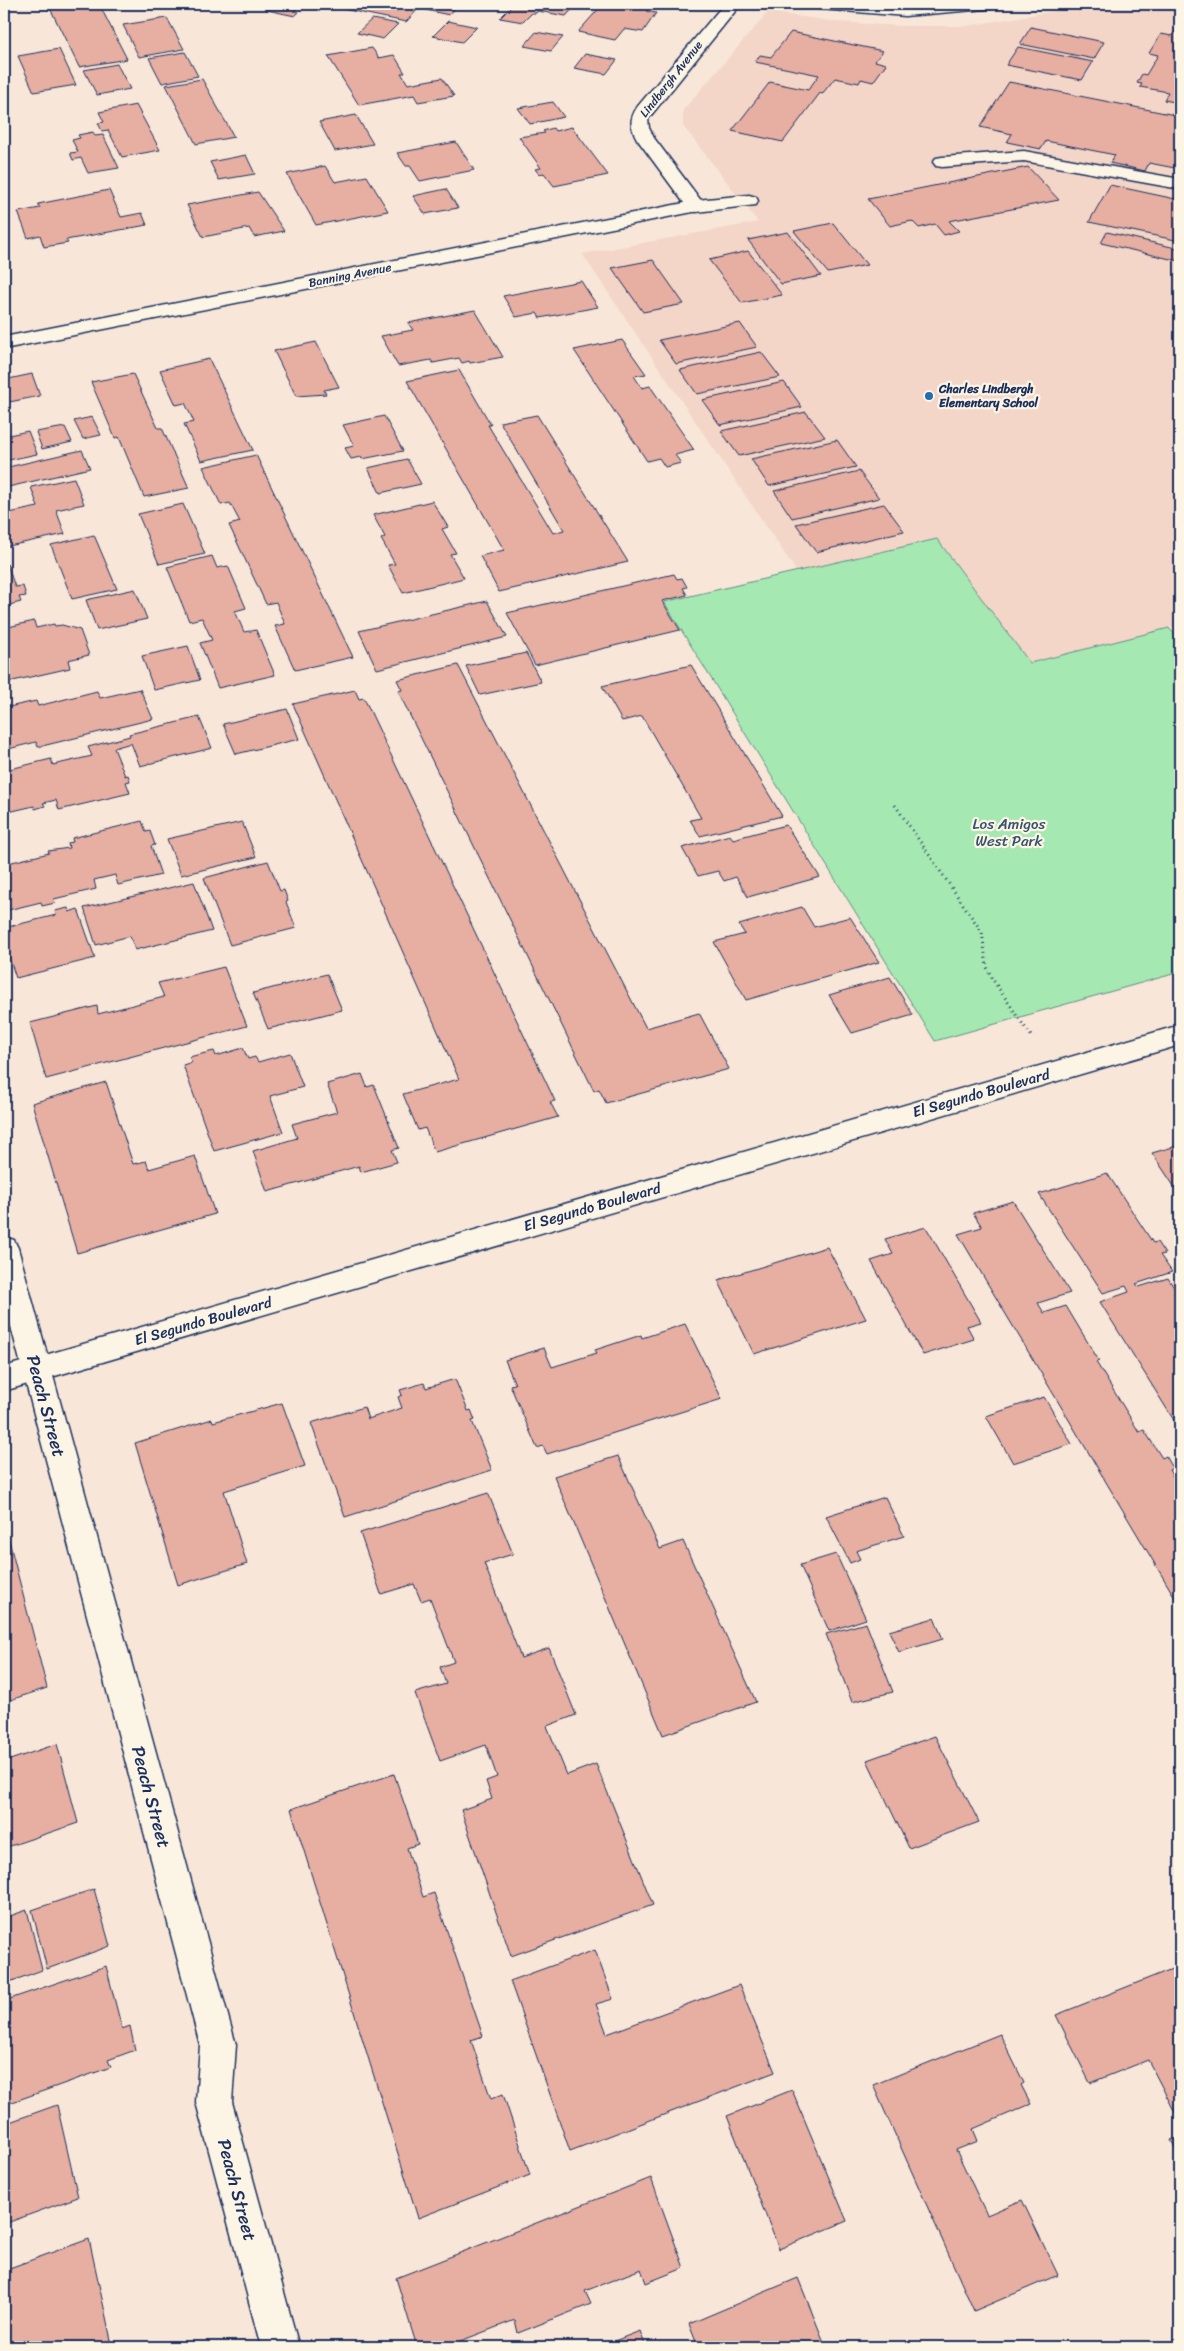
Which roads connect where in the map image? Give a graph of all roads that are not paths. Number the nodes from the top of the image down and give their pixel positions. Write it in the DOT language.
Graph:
graph roads {
  1 [pos="733,4"];
  2 [pos="820,4"];
  3 [pos="986,4"];
  4 [pos="942,162"];
  5 [pos="1180,184"];
  6 [pos="749,201"];
  7 [pos="696,206"];
  8 [pos="4,343"];
  9 [pos="1180,1035"];
  10 [pos="4,1248"];
  11 [pos="36,1370"];
  12 [pos="4,1379"];
  13 [pos="280,2347"];
  1 -- 7 [label="street, Lindbergh Avenue"];
  2 -- 3 [label="street"];
  4 -- 5 [label="street"];
  6 -- 7 [label="street, Banning Avenue"];
  7 -- 8 [label="street, Banning Avenue"];
  9 -- 11 [label="street, El Segundo Boulevard"];
  10 -- 11 [label="street, Peach Street"];
  11 -- 12 [label="street, El Segundo Boulevard"];
  11 -- 13 [label="street, Peach Street"];
}
